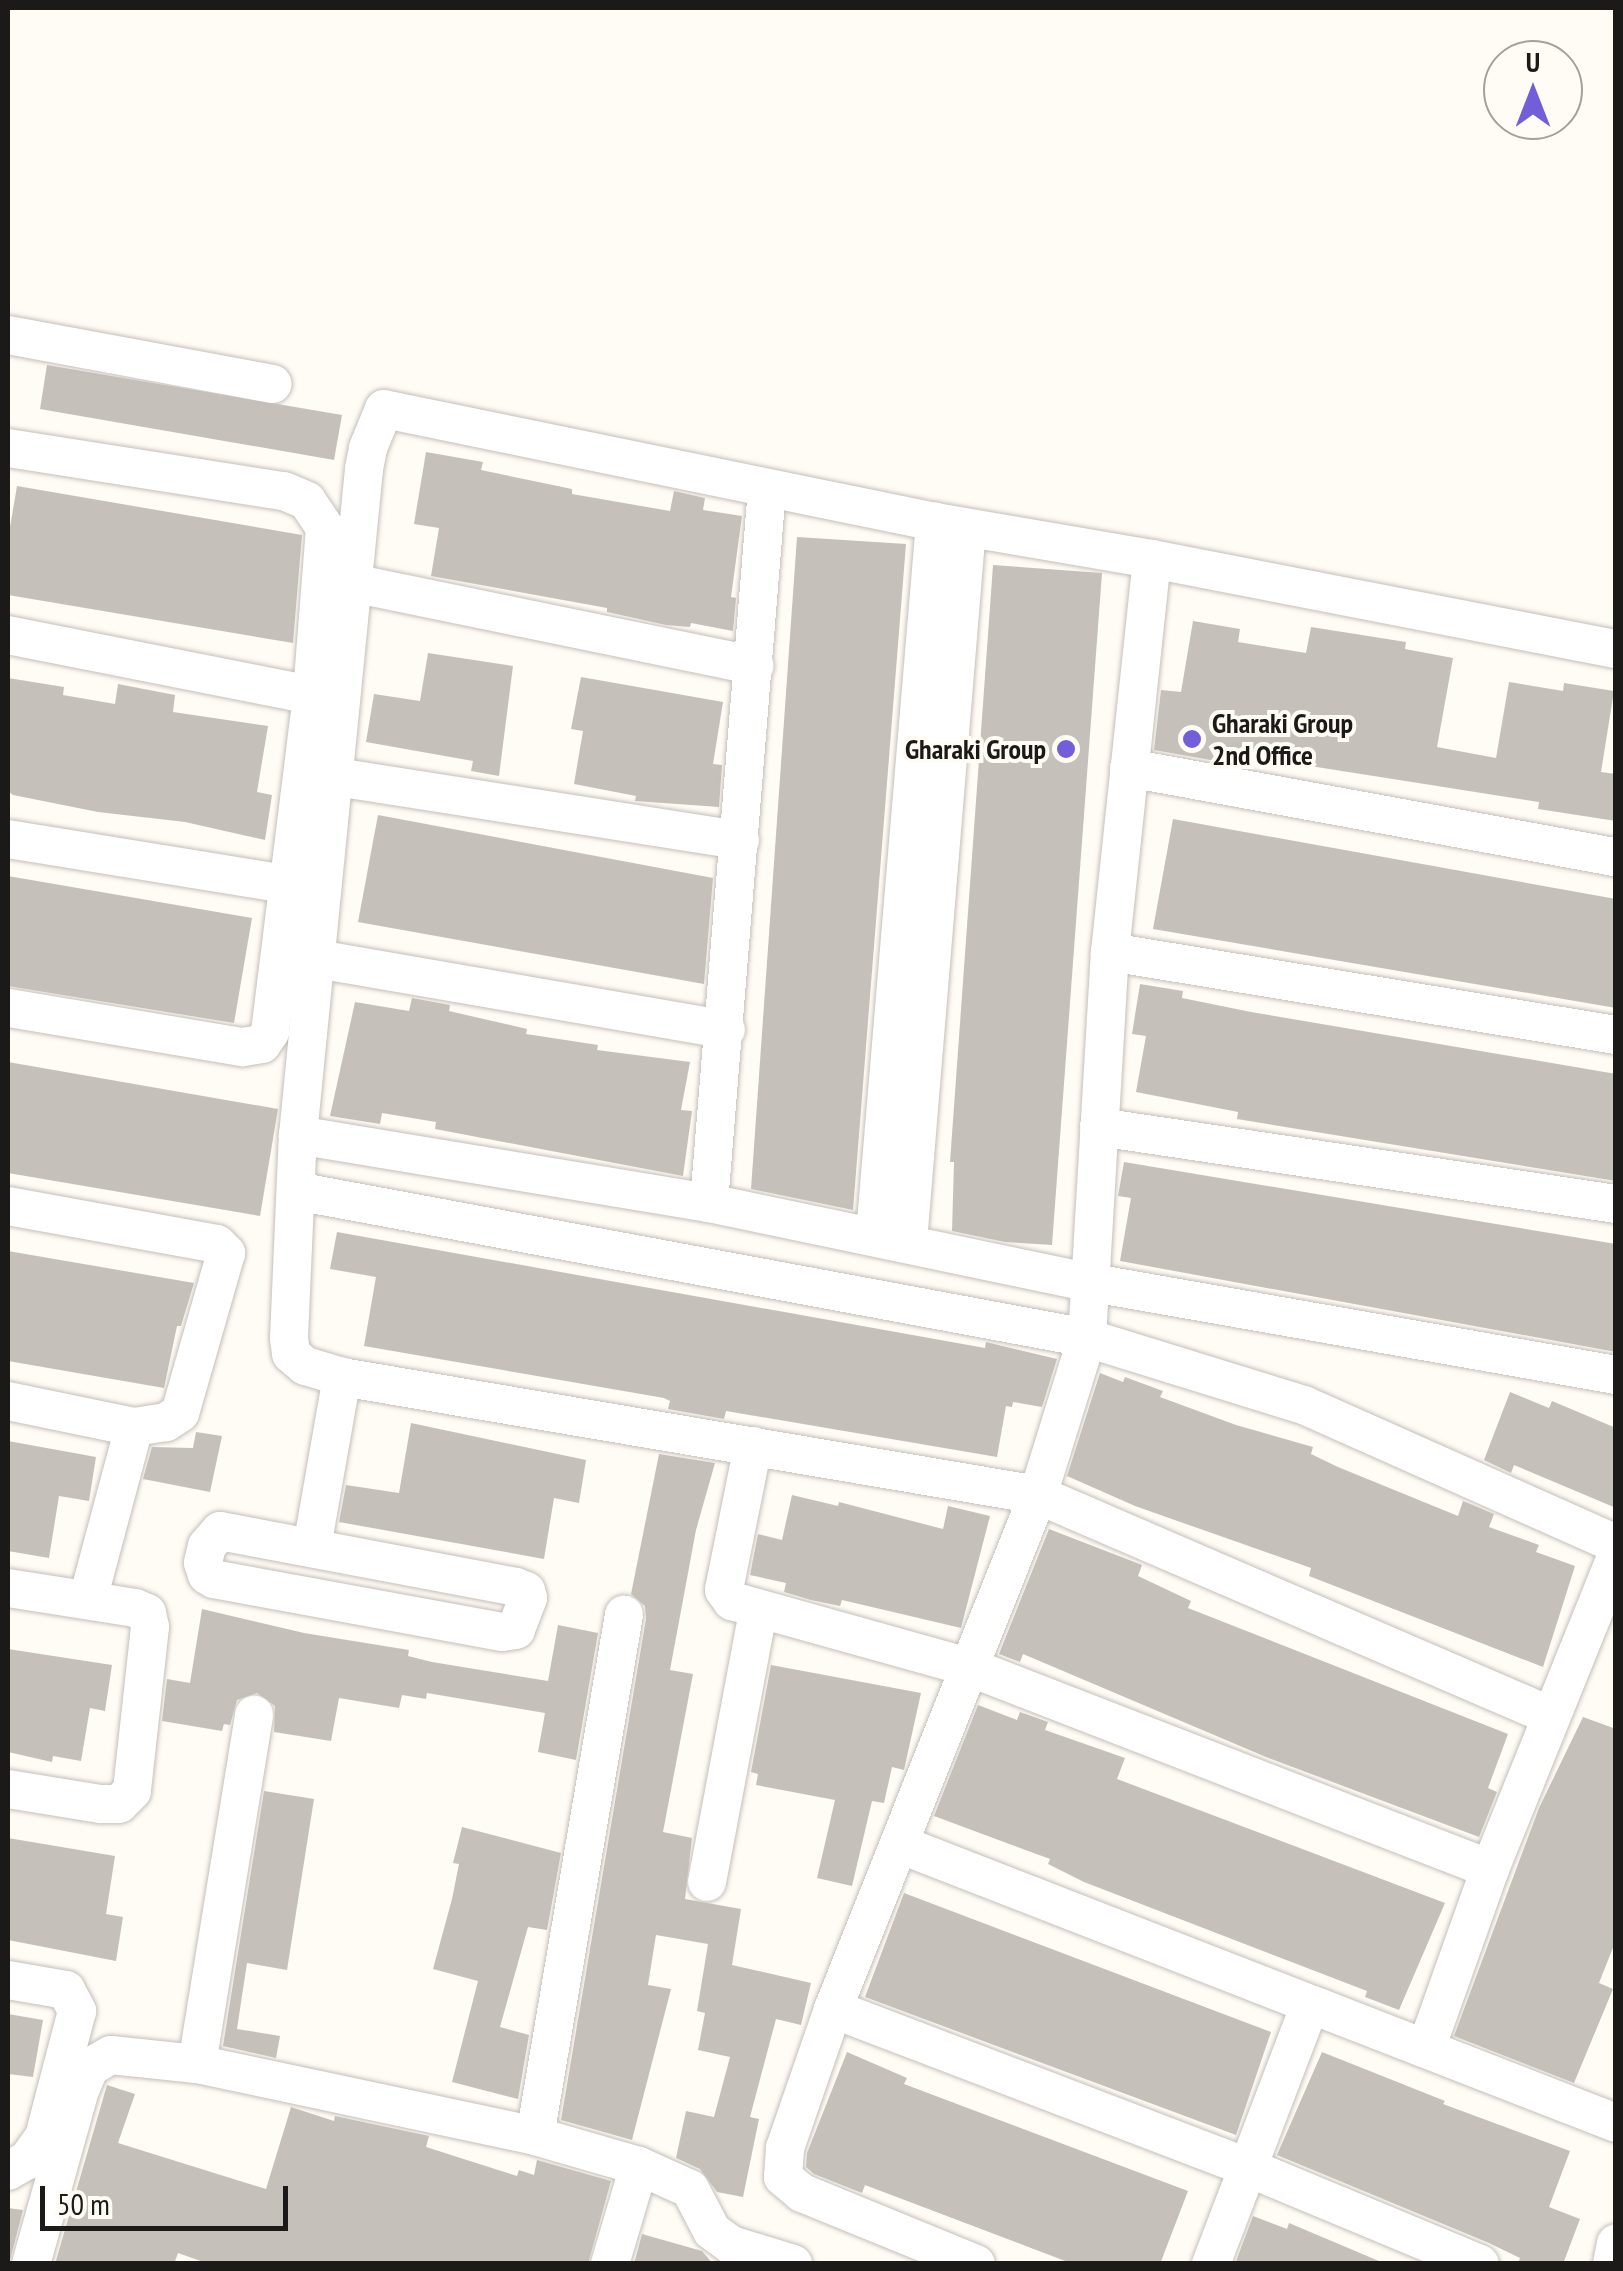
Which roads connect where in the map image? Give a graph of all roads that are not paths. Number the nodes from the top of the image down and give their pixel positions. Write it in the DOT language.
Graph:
graph roads {
  1 [pos="8,334"];
  2 [pos="272,384"];
  3 [pos="8,448"];
  4 [pos="767,488"];
  5 [pos="951,525"];
  6 [pos="1152,559"];
  7 [pos="352,583"];
  8 [pos="8,635"];
  9 [pos="1616,649"];
  10 [pos="755,666"];
  11 [pos="312,695"];
  12 [pos="1130,768"];
  13 [pos="336,776"];
  14 [pos="8,839"];
  15 [pos="740,840"];
  16 [pos="1616,856"];
  17 [pos="292,885"];
  18 [pos="1110,952"];
  19 [pos="316,959"];
  20 [pos="8,1008"];
  21 [pos="726,1030"];
  22 [pos="1616,1035"];
  23 [pos="1099,1127"];
  24 [pos="298,1136"];
  25 [pos="296,1190"];
  26 [pos="708,1203"];
  27 [pos="1616,1204"];
  28 [pos="8,1206"];
  29 [pos="891,1238"];
  30 [pos="1093,1283"];
  31 [pos="1087,1338"];
  32 [pos="1616,1375"];
  33 [pos="342,1376"];
  34 [pos="8,1401"];
  35 [pos="134,1427"];
  36 [pos="753,1446"];
  37 [pos="1038,1495"];
  38 [pos="1616,1544"];
  39 [pos="312,1547"];
  40 [pos="1616,1557"];
  41 [pos="8,1588"];
  42 [pos="88,1599"];
  43 [pos="758,1612"];
  44 [pos="624,1615"];
  45 [pos="969,1667"];
  46 [pos="254,1715"];
  47 [pos="1551,1716"];
  48 [pos="8,1789"];
  49 [pos="899,1844"];
  50 [pos="1490,1869"];
  51 [pos="708,1882"];
  52 [pos="8,1980"];
  53 [pos="1310,2005"];
  54 [pos="833,2009"];
  55 [pos="1427,2046"];
  56 [pos="197,2064"];
  57 [pos="1616,2123"];
  58 [pos="535,2136"];
  59 [pos="639,2166"];
  60 [pos="1249,2168"];
  61 [pos="8,2171"];
  62 [pos="1616,2242"];
  63 [pos="747,2257"];
  64 [pos="31,2264"];
  65 [pos="610,2264"];
  66 [pos="793,2264"];
  67 [pos="976,2264"];
  68 [pos="1211,2264"];
  69 [pos="1480,2264"];
  70 [pos="1612,2264"];
  1 -- 2 [label="street"];
  3 -- 11 [label="street"];
  4 -- 5 [label="street"];
  4 -- 7 [label="street"];
  4 -- 10 [label="street"];
  5 -- 6 [label="street"];
  5 -- 29 [label="street"];
  6 -- 9 [label="street"];
  6 -- 12 [label="street"];
  7 -- 10 [label="street"];
  7 -- 13 [label="street"];
  8 -- 11 [label="street"];
  10 -- 15 [label="street"];
  11 -- 17 [label="street"];
  12 -- 16 [label="street"];
  12 -- 18 [label="street"];
  13 -- 15 [label="street"];
  13 -- 19 [label="street"];
  14 -- 17 [label="street"];
  15 -- 21 [label="street"];
  17 -- 20 [label="street"];
  18 -- 22 [label="street"];
  18 -- 23 [label="street"];
  19 -- 21 [label="street"];
  19 -- 24 [label="street"];
  21 -- 26 [label="street"];
  23 -- 27 [label="street"];
  23 -- 30 [label="street"];
  24 -- 25 [label="street"];
  24 -- 26 [label="street"];
  25 -- 31 [label="street"];
  25 -- 33 [label="street"];
  26 -- 29 [label="street"];
  28 -- 35 [label="street"];
  29 -- 30 [label="street"];
  30 -- 31 [label="street"];
  30 -- 32 [label="street"];
  31 -- 37 [label="street"];
  31 -- 38 [label="street"];
  33 -- 36 [label="street"];
  33 -- 39 [label="street"];
  34 -- 35 [label="street"];
  35 -- 42 [label="street"];
  36 -- 37 [label="street"];
  36 -- 43 [label="street"];
  37 -- 45 [label="street"];
  37 -- 47 [label="street"];
  39 -- 39 [label="street"];
  40 -- 47 [label="street"];
  41 -- 42 [label="street"];
  42 -- 48 [label="street"];
  43 -- 45 [label="street"];
  43 -- 51 [label="street"];
  44 -- 58 [label="street"];
  45 -- 49 [label="street"];
  45 -- 50 [label="street"];
  46 -- 56 [label="street"];
  47 -- 50 [label="street"];
  49 -- 53 [label="street"];
  49 -- 54 [label="street"];
  50 -- 55 [label="street"];
  52 -- 61 [label="street"];
  53 -- 55 [label="street"];
  53 -- 60 [label="street"];
  54 -- 60 [label="street"];
  54 -- 67 [label="street"];
  55 -- 57 [label="street"];
  56 -- 58 [label="street"];
  56 -- 64 [label="street"];
  58 -- 59 [label="street"];
  59 -- 63 [label="street"];
  59 -- 65 [label="street"];
  60 -- 68 [label="street"];
  60 -- 69 [label="street"];
  62 -- 70 [label="street"];
  63 -- 66 [label="street"];
}
